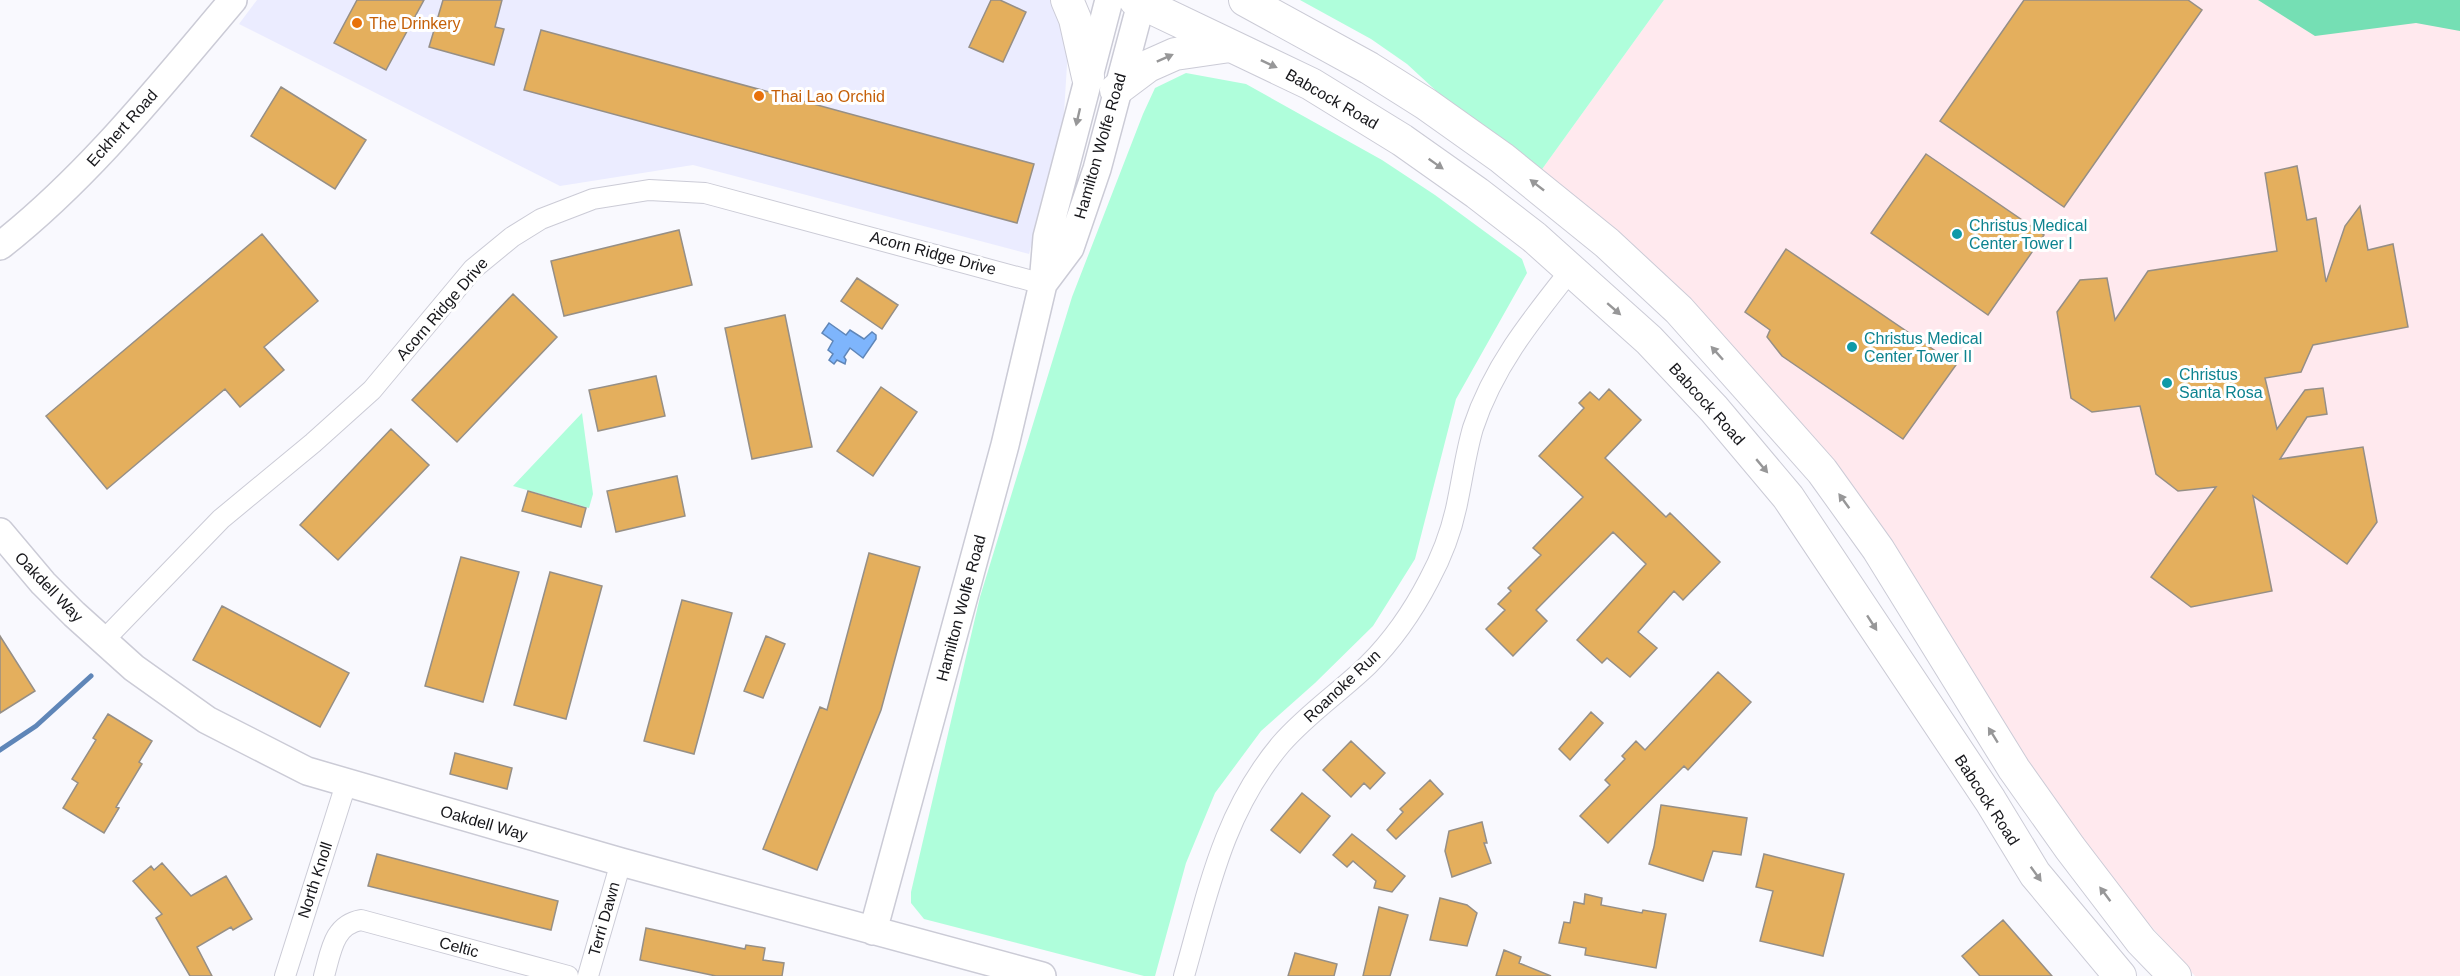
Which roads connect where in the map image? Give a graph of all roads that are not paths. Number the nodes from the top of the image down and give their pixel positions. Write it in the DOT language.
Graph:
graph roads {
  1 [pos="233,0"];
  2 [pos="1067,0"];
  3 [pos="1109,0"];
  4 [pos="1245,0"];
  5 [pos="1139,1"];
  6 [pos="1230,46"];
  7 [pos="1088,77"];
  8 [pos="1116,90"];
  9 [pos="1463,183"];
  10 [pos="1607,243"];
  11 [pos="0,246"];
  12 [pos="1570,271"];
  13 [pos="1043,284"];
  14 [pos="0,532"];
  15 [pos="1878,549"];
  16 [pos="1840,574"];
  17 [pos="104,640"];
  18 [pos="346,784"];
  19 [pos="621,862"];
  20 [pos="873,931"];
  21 [pos="285,976"];
  22 [pos="324,976"];
  23 [pos="568,976"];
  24 [pos="588,976"];
  25 [pos="1042,976"];
  26 [pos="1184,976"];
  27 [pos="2120,976"];
  28 [pos="2175,976"];
  1 -- 11 [label="street, Eckhert Road"];
  2 -- 7 [label="main road"];
  3 -- 7 [label="street, Hamilton Wolfe Road"];
  10 -- 4 [label="main road, one-way"];
  5 -- 6 [label="main road, Babcock Road"];
  5 -- 8 [label="street, Hamilton Wolfe Road"];
  8 -- 6 [label="main road, one-way"];
  6 -- 9 [label="main road, Babcock Road, one-way"];
  7 -- 13 [label="street, Hamilton Wolfe Road, one-way"];
  8 -- 13 [label="street, Hamilton Wolfe Road"];
  9 -- 10 [label="main road"];
  9 -- 12 [label="main road, Babcock Road"];
  15 -- 10 [label="main road, one-way"];
  12 -- 16 [label="main road, Babcock Road, one-way"];
  12 -- 26 [label="street, Roanoke Run"];
  13 -- 17 [label="street, Acorn Ridge Drive"];
  13 -- 20 [label="street, Hamilton Wolfe Road"];
  14 -- 17 [label="street, Oakdell Way"];
  15 -- 16 [label="main road"];
  28 -- 15 [label="main road, one-way"];
  16 -- 27 [label="main road, Babcock Road, one-way"];
  17 -- 18 [label="street, Oakdell Way"];
  18 -- 19 [label="street, Oakdell Way"];
  18 -- 21 [label="street, North Knoll"];
  19 -- 20 [label="street, Oakdell Way"];
  19 -- 24 [label="street, Terri Dawn"];
  20 -- 25 [label="street, Oakdell Way"];
  22 -- 23 [label="street, Celtic"];
}
